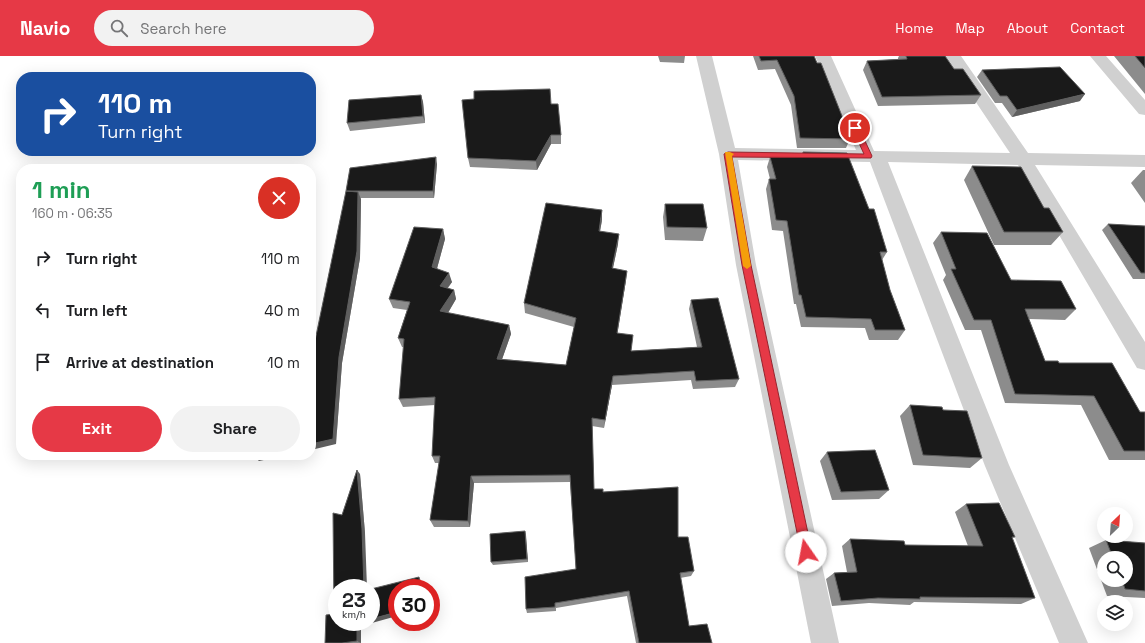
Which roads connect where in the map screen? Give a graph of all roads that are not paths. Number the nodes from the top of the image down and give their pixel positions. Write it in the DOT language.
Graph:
graph roads {
  1 [pos="704,56"];
  2 [pos="822,56"];
  3 [pos="952,56"];
  4 [pos="1098,56"];
  5 [pos="1145,110"];
  6 [pos="728,154"];
  7 [pos="873,157"];
  8 [pos="1023,159"];
  9 [pos="1145,161"];
  10 [pos="1145,361"];
  11 [pos="825,643"];
  12 [pos="1074,643"];
  1 -- 6 [label="street"];
  2 -- 7 [label="street"];
  3 -- 8 [label="street"];
  4 -- 5 [label="street"];
  6 -- 7 [label="street"];
  6 -- 11 [label="street"];
  7 -- 8 [label="street"];
  7 -- 12 [label="street"];
  8 -- 9 [label="street"];
  8 -- 10 [label="street"];
}
